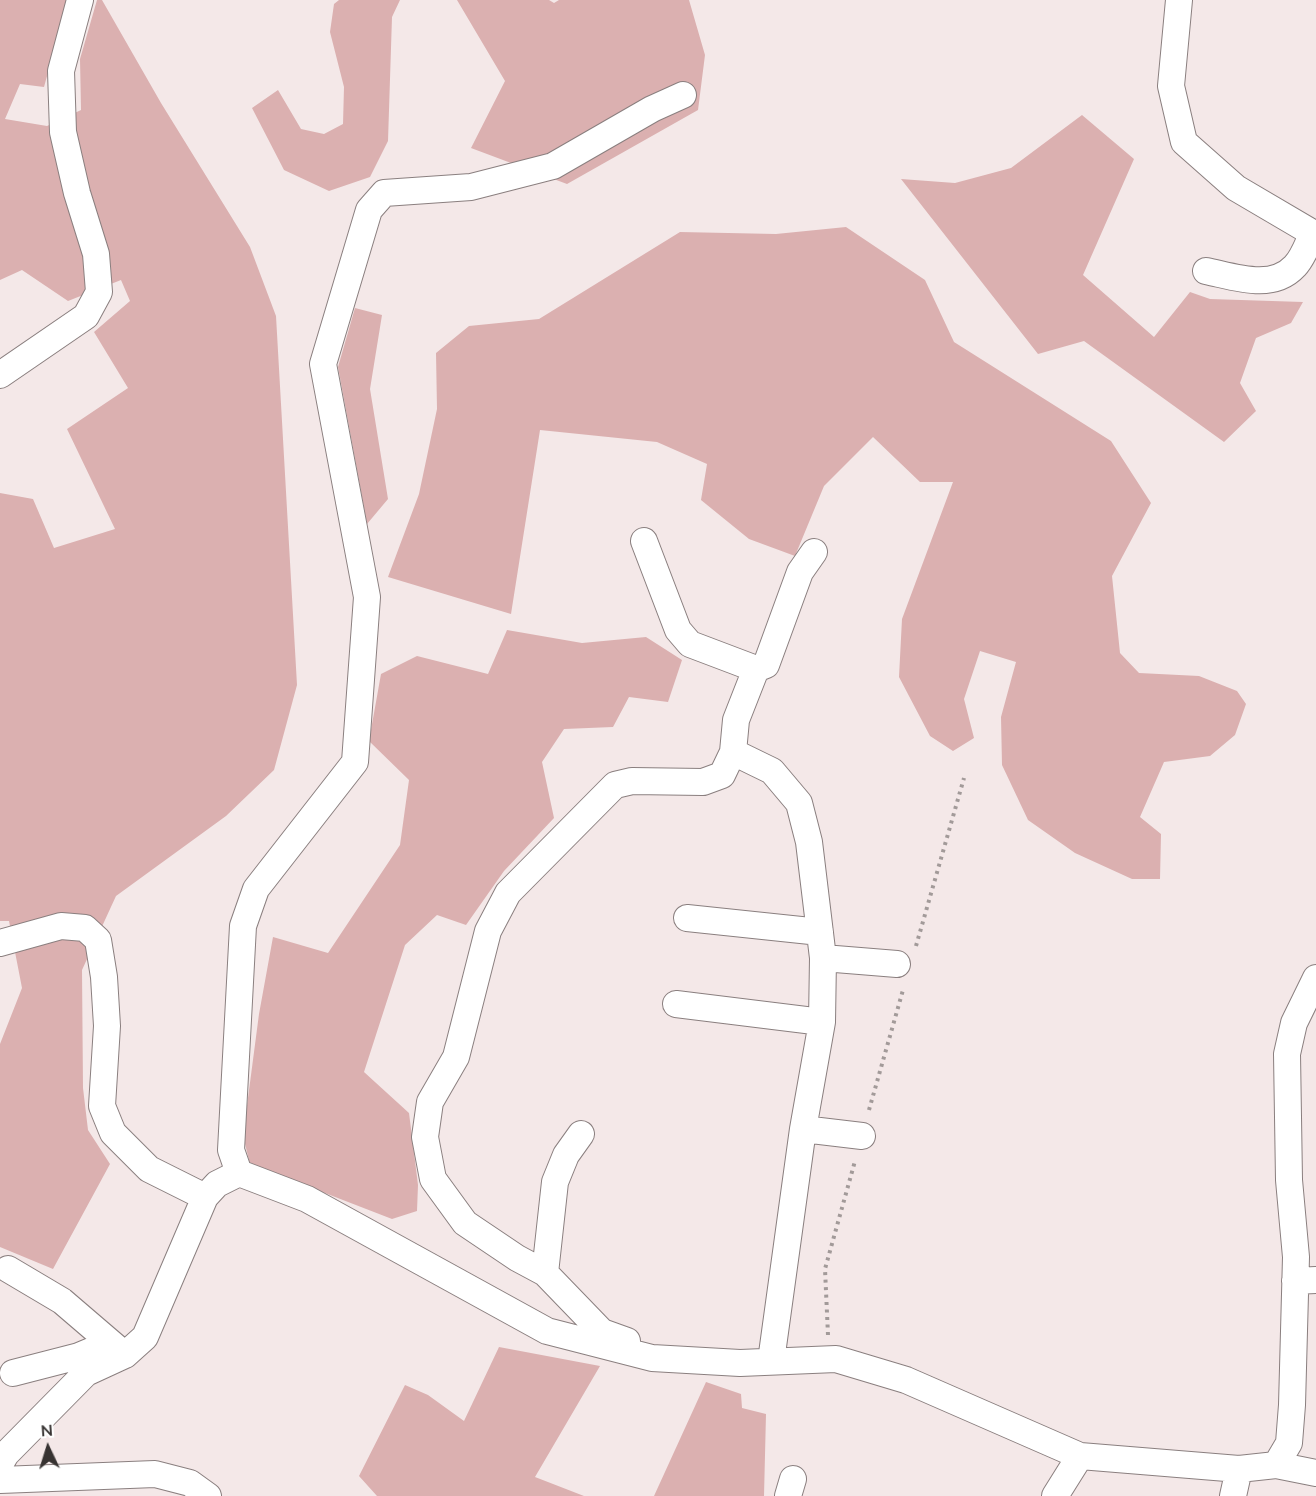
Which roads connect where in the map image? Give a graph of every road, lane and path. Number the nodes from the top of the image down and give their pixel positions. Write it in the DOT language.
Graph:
graph roads {
  1 [pos="80,0"];
  2 [pos="1179,0"];
  3 [pos="683,95"];
  4 [pos="1314,234"];
  5 [pos="1206,271"];
  6 [pos="0,375"];
  7 [pos="644,541"];
  8 [pos="814,552"];
  9 [pos="756,669"];
  10 [pos="732,752"];
  11 [pos="964,778"];
  12 [pos="687,918"];
  13 [pos="820,932"];
  14 [pos="0,943"];
  15 [pos="823,958"];
  16 [pos="906,967"];
  17 [pos="1316,978"];
  18 [pos="676,1004"];
  19 [pos="822,1022"];
  20 [pos="803,1129"];
  21 [pos="581,1134"];
  22 [pos="862,1136"];
  23 [pos="239,1173"];
  24 [pos="205,1197"];
  25 [pos="8,1269"];
  26 [pos="545,1273"];
  27 [pos="1305,1280"];
  28 [pos="118,1349"];
  29 [pos="652,1358"];
  30 [pos="830,1360"];
  31 [pos="771,1361"];
  32 [pos="13,1373"];
  33 [pos="1080,1456"];
  34 [pos="0,1464"];
  35 [pos="1276,1464"];
  36 [pos="1239,1469"];
  37 [pos="1316,1473"];
  38 [pos="0,1480"];
  39 [pos="208,1496"];
  40 [pos="1054,1496"];
  41 [pos="1233,1496"];
  1 -- 6 [label="street"];
  2 -- 4 [label="street"];
  3 -- 23 [label="street"];
  4 -- 5 [label="street"];
  7 -- 9 [label="street"];
  8 -- 9 [label="street"];
  9 -- 10 [label="street"];
  10 -- 13 [label="street"];
  10 -- 26 [label="street"];
  11 -- 16 [label="path"];
  12 -- 13 [label="street"];
  13 -- 15 [label="street"];
  14 -- 24 [label="street"];
  15 -- 16 [label="street"];
  15 -- 19 [label="street"];
  16 -- 22 [label="path"];
  17 -- 27 [label="street"];
  18 -- 19 [label="street"];
  19 -- 20 [label="street"];
  20 -- 22 [label="street"];
  20 -- 31 [label="street"];
  21 -- 26 [label="street"];
  22 -- 30 [label="path"];
  23 -- 24 [label="street"];
  23 -- 29 [label="street"];
  24 -- 28 [label="street"];
  25 -- 28 [label="street"];
  26 -- 29 [label="street"];
  27 -- 35 [label="street"];
  28 -- 32 [label="street"];
  28 -- 34 [label="street"];
  29 -- 31 [label="street"];
  30 -- 31 [label="street"];
  30 -- 33 [label="street"];
  33 -- 36 [label="street"];
  33 -- 40 [label="street"];
  35 -- 36 [label="street"];
  35 -- 37 [label="street"];
  36 -- 41 [label="street"];
  38 -- 39 [label="street"];
}
